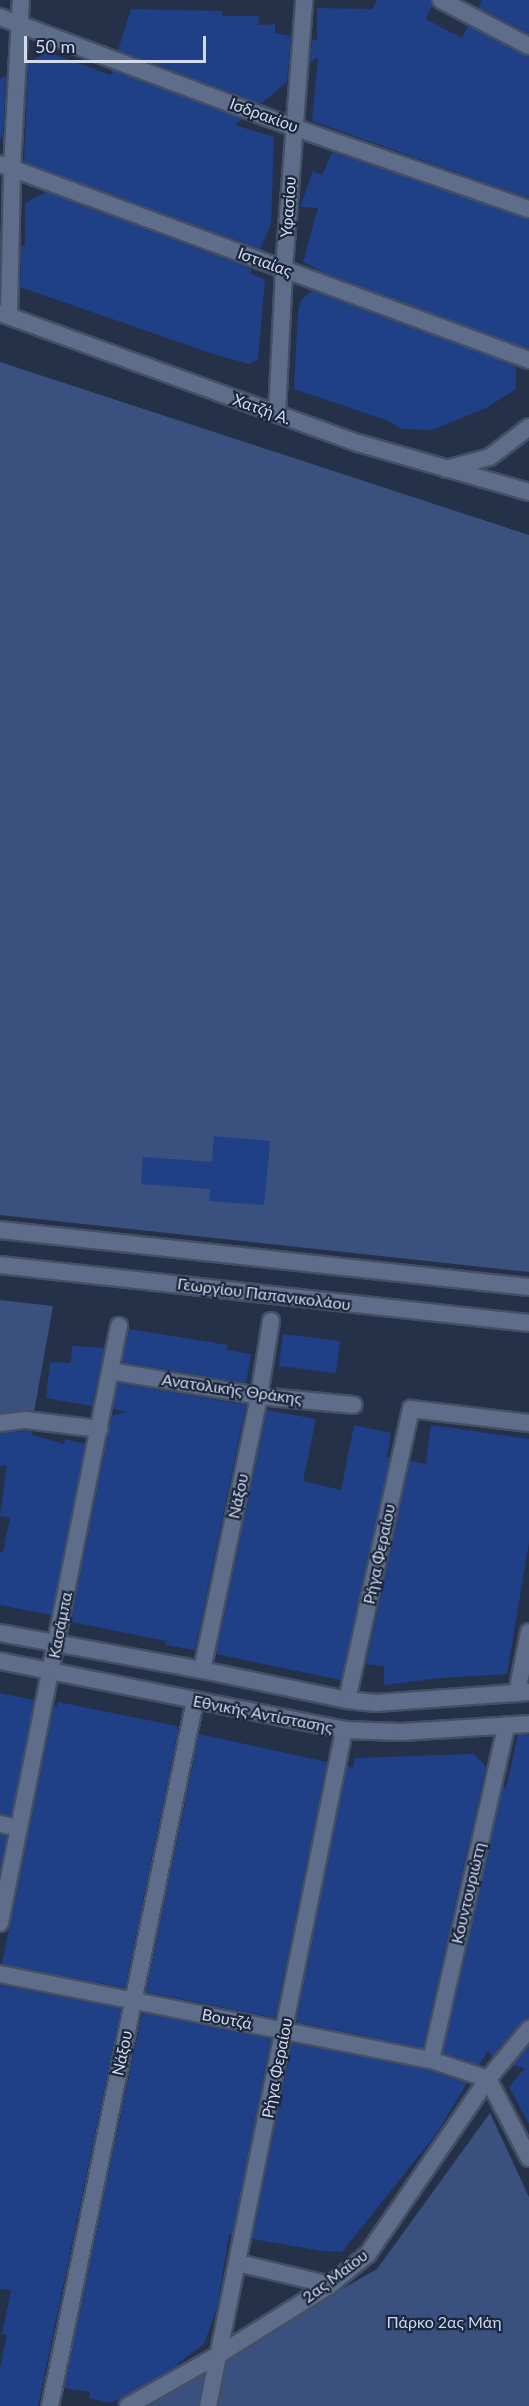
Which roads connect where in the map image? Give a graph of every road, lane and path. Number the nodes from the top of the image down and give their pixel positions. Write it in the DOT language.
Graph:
graph roads {
  1 [pos="21,0"];
  2 [pos="304,0"];
  3 [pos="441,0"];
  4 [pos="0,17"];
  5 [pos="20,24"];
  6 [pos="529,46"];
  7 [pos="293,127"];
  8 [pos="6,166"];
  9 [pos="529,209"];
  10 [pos="284,268"];
  11 [pos="4,314"];
  12 [pos="529,360"];
  13 [pos="277,414"];
  14 [pos="529,427"];
  15 [pos="445,469"];
  16 [pos="529,492"];
  17 [pos="0,1230"];
  18 [pos="0,1265"];
  19 [pos="529,1287"];
  20 [pos="271,1321"];
  21 [pos="529,1323"];
  22 [pos="119,1326"];
  23 [pos="110,1371"];
  24 [pos="259,1396"];
  25 [pos="354,1405"];
  26 [pos="0,1423"];
  27 [pos="529,1423"];
  28 [pos="99,1429"];
  29 [pos="529,1632"];
  30 [pos="0,1633"];
  31 [pos="56,1645"];
  32 [pos="0,1661"];
  33 [pos="202,1670"];
  34 [pos="51,1672"];
  35 [pos="523,1692"];
  36 [pos="347,1700"];
  37 [pos="195,1701"];
  38 [pos="529,1724"];
  39 [pos="506,1726"];
  40 [pos="344,1730"];
  41 [pos="0,1824"];
  42 [pos="19,1828"];
  43 [pos="0,1923"];
  44 [pos="0,1974"];
  45 [pos="133,2001"];
  46 [pos="284,2031"];
  47 [pos="527,2032"];
  48 [pos="431,2060"];
  49 [pos="488,2079"];
  50 [pos="529,2158"];
  51 [pos="238,2264"];
  52 [pos="330,2285"];
  53 [pos="220,2354"];
  54 [pos="50,2406"];
  55 [pos="128,2406"];
  56 [pos="208,2406"];
  1 -- 5 [label="street"];
  2 -- 7 [label="street, Υφασίου"];
  3 -- 6 [label="street"];
  4 -- 5 [label="street, Ισδρακίου"];
  5 -- 7 [label="street, Ισδρακίου"];
  5 -- 8 [label="street"];
  7 -- 9 [label="street, Ισδρακίου"];
  7 -- 10 [label="street, Υφασίου"];
  8 -- 10 [label="street, Ιστιαίας"];
  8 -- 11 [label="street"];
  10 -- 12 [label="street, Ιστιαίας"];
  10 -- 13 [label="street, Υφασίου"];
  11 -- 13 [label="street, Χατζή Α."];
  13 -- 15 [label="street, Χατζή Α."];
  14 -- 15 [label="street"];
  15 -- 16 [label="street, Χατζή Α."];
  17 -- 19 [label="street, Γεωργίου Παπανικολάου"];
  18 -- 21 [label="street, Γεωργίου Παπανικολάου"];
  20 -- 24 [label="street, Νάξου"];
  22 -- 23 [label="street, Κασάμπα"];
  23 -- 24 [label="street, Ανατολικής Θράκης"];
  23 -- 28 [label="street, Κασάμπα"];
  24 -- 25 [label="street, Ανατολικής Θράκης"];
  24 -- 33 [label="street, Νάξου"];
  26 -- 28 [label="street"];
  27 -- 36 [label="street, Ρήγα Φεραίου"];
  28 -- 31 [label="street, Κασάμπα"];
  29 -- 35 [label="street"];
  30 -- 31 [label="street, Εθνικής Αντίστασης"];
  31 -- 33 [label="street, Εθνικής Αντίστασης"];
  31 -- 34 [label="street, Κασάμπα"];
  32 -- 34 [label="street, Εθνικής Αντίστασης"];
  33 -- 36 [label="street, Εθνικής Αντίστασης"];
  34 -- 37 [label="street, Εθνικής Αντίστασης"];
  34 -- 42 [label="street, Κασάμπα"];
  35 -- 36 [label="street, Εθνικής Αντίστασης"];
  37 -- 40 [label="street, Εθνικής Αντίστασης"];
  37 -- 45 [label="street, Νάξου"];
  38 -- 39 [label="street, Εθνικής Αντίστασης"];
  39 -- 40 [label="street, Εθνικής Αντίστασης"];
  39 -- 48 [label="street, Κουντουριώτη"];
  40 -- 46 [label="street, Ρήγα Φεραίου"];
  41 -- 42 [label="street"];
  42 -- 43 [label="street, Κασάμπα"];
  44 -- 45 [label="street, Βουτζά"];
  45 -- 46 [label="street, Βουτζά"];
  45 -- 54 [label="street, Νάξου"];
  46 -- 48 [label="street, Βουτζά"];
  46 -- 51 [label="street, Ρήγα Φεραίου"];
  47 -- 49 [label="street, 2ας Μαΐου"];
  48 -- 49 [label="street, Βουτζά"];
  49 -- 50 [label="street"];
  49 -- 52 [label="street, 2ας Μαΐου"];
  51 -- 52 [label="street"];
  51 -- 53 [label="street, Ρήγα Φεραίου"];
  52 -- 53 [label="street, 2ας Μαΐου"];
  53 -- 55 [label="street, 2ας Μαΐου"];
  53 -- 56 [label="street, Ρήγα Φεραίου"];
}
